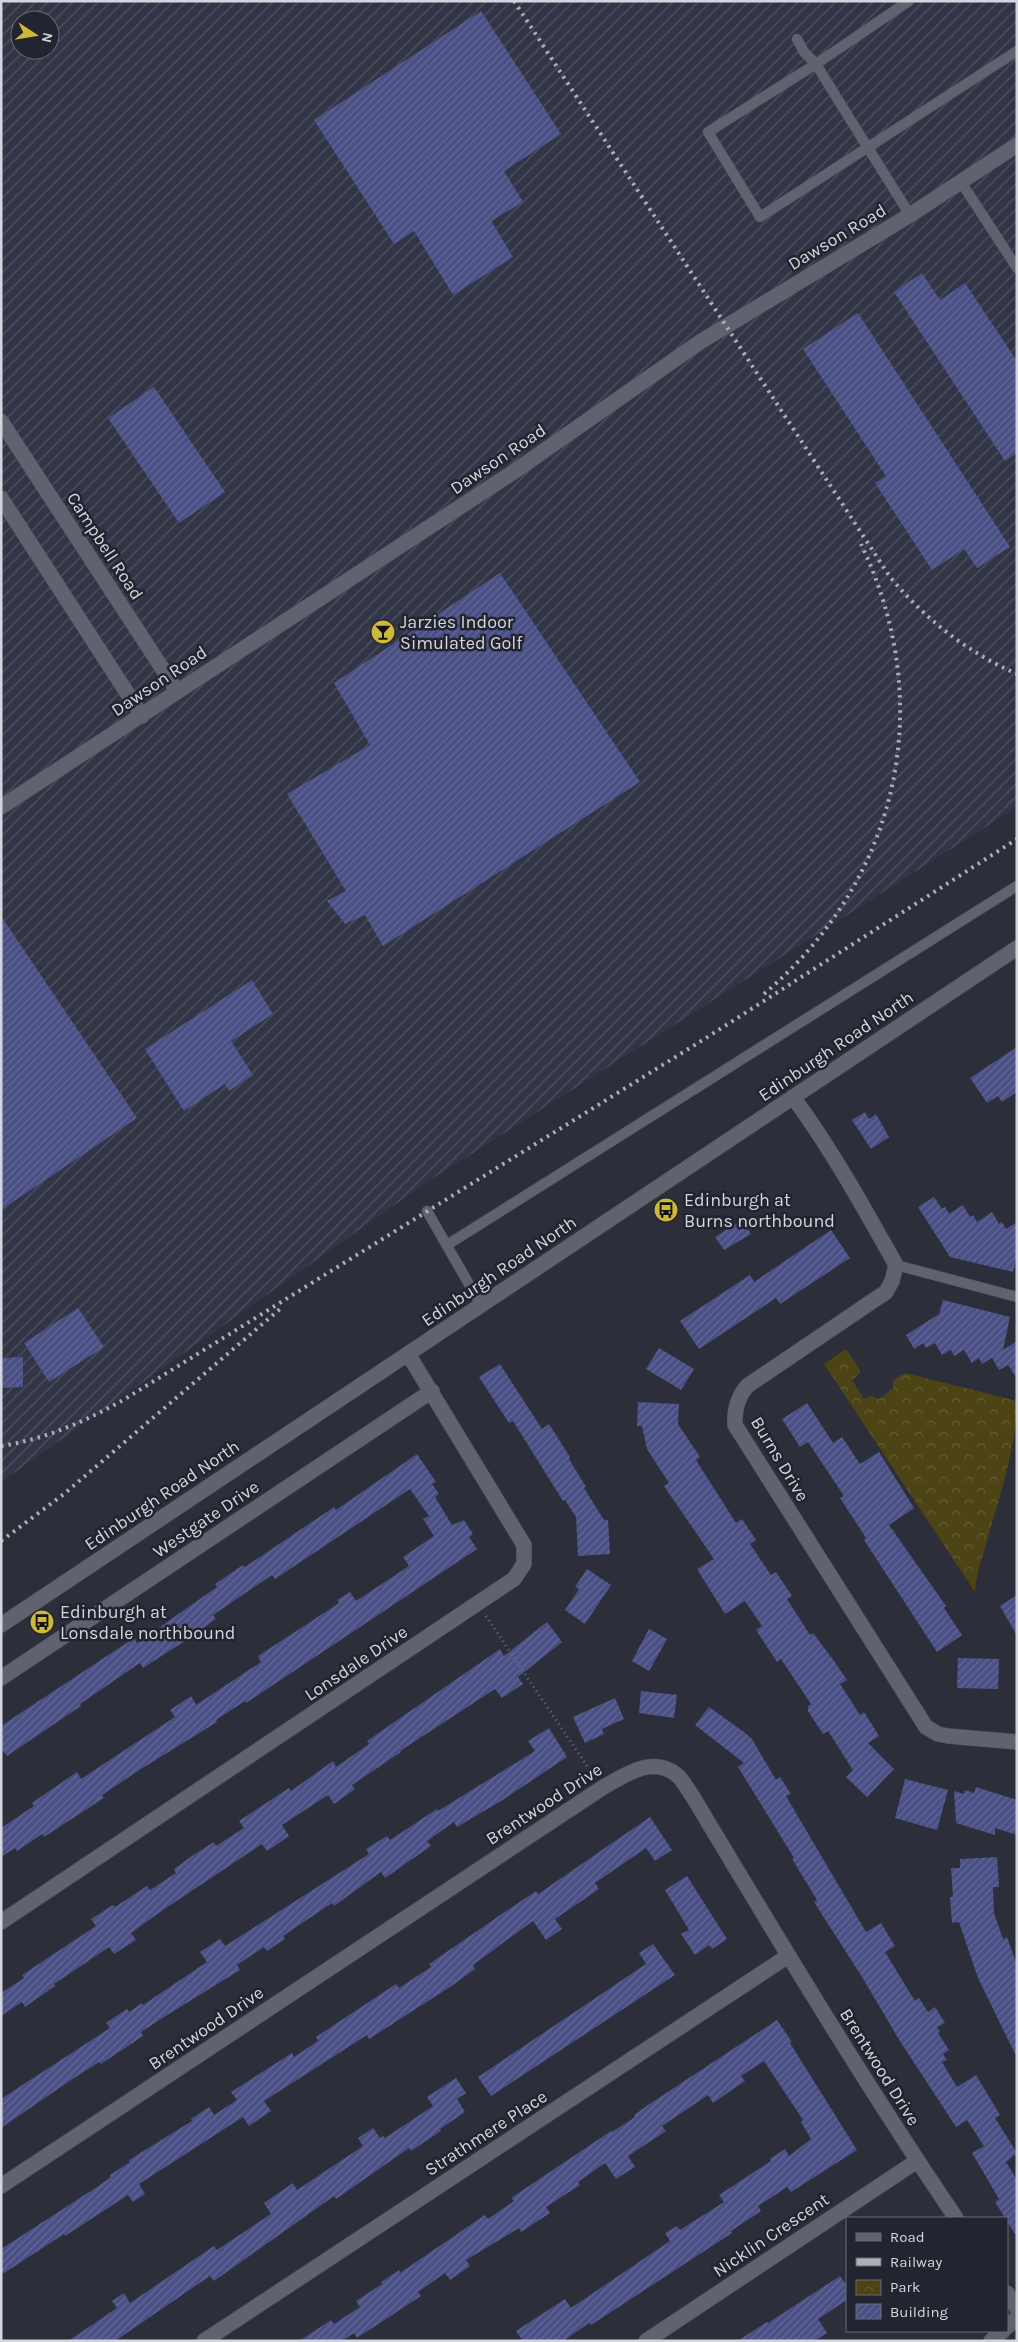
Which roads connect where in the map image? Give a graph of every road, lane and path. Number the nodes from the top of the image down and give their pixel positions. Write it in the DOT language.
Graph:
graph roads {
  1 [pos="909,1"];
  2 [pos="797,40"];
  3 [pos="1017,52"];
  4 [pos="816,64"];
  5 [pos="1017,144"];
  6 [pos="867,146"];
  7 [pos="961,182"];
  8 [pos="910,215"];
  9 [pos="1017,268"];
  10 [pos="1,421"];
  11 [pos="1,498"];
  12 [pos="177,691"];
  13 [pos="142,716"];
  14 [pos="1,807"];
  15 [pos="1017,886"];
  16 [pos="1017,948"];
  17 [pos="793,1097"];
  18 [pos="427,1211"];
  19 [pos="447,1246"];
  20 [pos="896,1265"];
  21 [pos="1017,1296"];
  22 [pos="481,1305"];
  23 [pos="408,1354"];
  24 [pos="432,1392"];
  25 [pos="478,1604"];
  26 [pos="1,1625"];
  27 [pos="1,1678"];
  28 [pos="1017,1742"];
  29 [pos="602,1788"];
  30 [pos="1,1922"];
  31 [pos="788,1956"];
  32 [pos="917,2161"];
  33 [pos="1,2186"];
  34 [pos="955,2217"];
  35 [pos="1008,2294"];
  36 [pos="1017,2308"];
  37 [pos="1001,2332"];
  38 [pos="204,2341"];
  39 [pos="646,2341"];
  40 [pos="991,2341"];
  1 -- 4 [label="lane"];
  2 -- 4 [label="lane"];
  3 -- 6 [label="lane"];
  4 -- 6 [label="lane"];
  4 -- 6 [label="lane"];
  5 -- 7 [label="street, Dawson Road"];
  6 -- 8 [label="lane"];
  7 -- 8 [label="street, Dawson Road"];
  7 -- 9 [label="lane"];
  8 -- 12 [label="street, Dawson Road"];
  10 -- 12 [label="street, Campbell Road"];
  11 -- 13 [label="street"];
  12 -- 13 [label="street, Dawson Road"];
  13 -- 14 [label="street, Dawson Road"];
  15 -- 19 [label="lane"];
  16 -- 17 [label="street, Edinburgh Road North"];
  17 -- 20 [label="street"];
  17 -- 22 [label="street, Edinburgh Road North"];
  18 -- 19 [label="lane"];
  19 -- 22 [label="lane"];
  20 -- 21 [label="lane"];
  20 -- 28 [label="street, Burns Drive"];
  22 -- 23 [label="street, Edinburgh Road North"];
  23 -- 24 [label="street, Lonsdale Drive"];
  23 -- 26 [label="street, Edinburgh Road North"];
  24 -- 25 [label="street, Lonsdale Drive"];
  24 -- 27 [label="street, Westgate Drive"];
  25 -- 29 [label="path"];
  25 -- 30 [label="street, Lonsdale Drive"];
  29 -- 31 [label="street, Brentwood Drive"];
  29 -- 33 [label="street, Brentwood Drive"];
  31 -- 32 [label="street, Brentwood Drive"];
  31 -- 38 [label="street, Strathmere Place"];
  32 -- 34 [label="street, Brentwood Drive"];
  32 -- 39 [label="street, Nicklin Crescent"];
  35 -- 36 [label="street"];
  37 -- 40 [label="street"];
}
